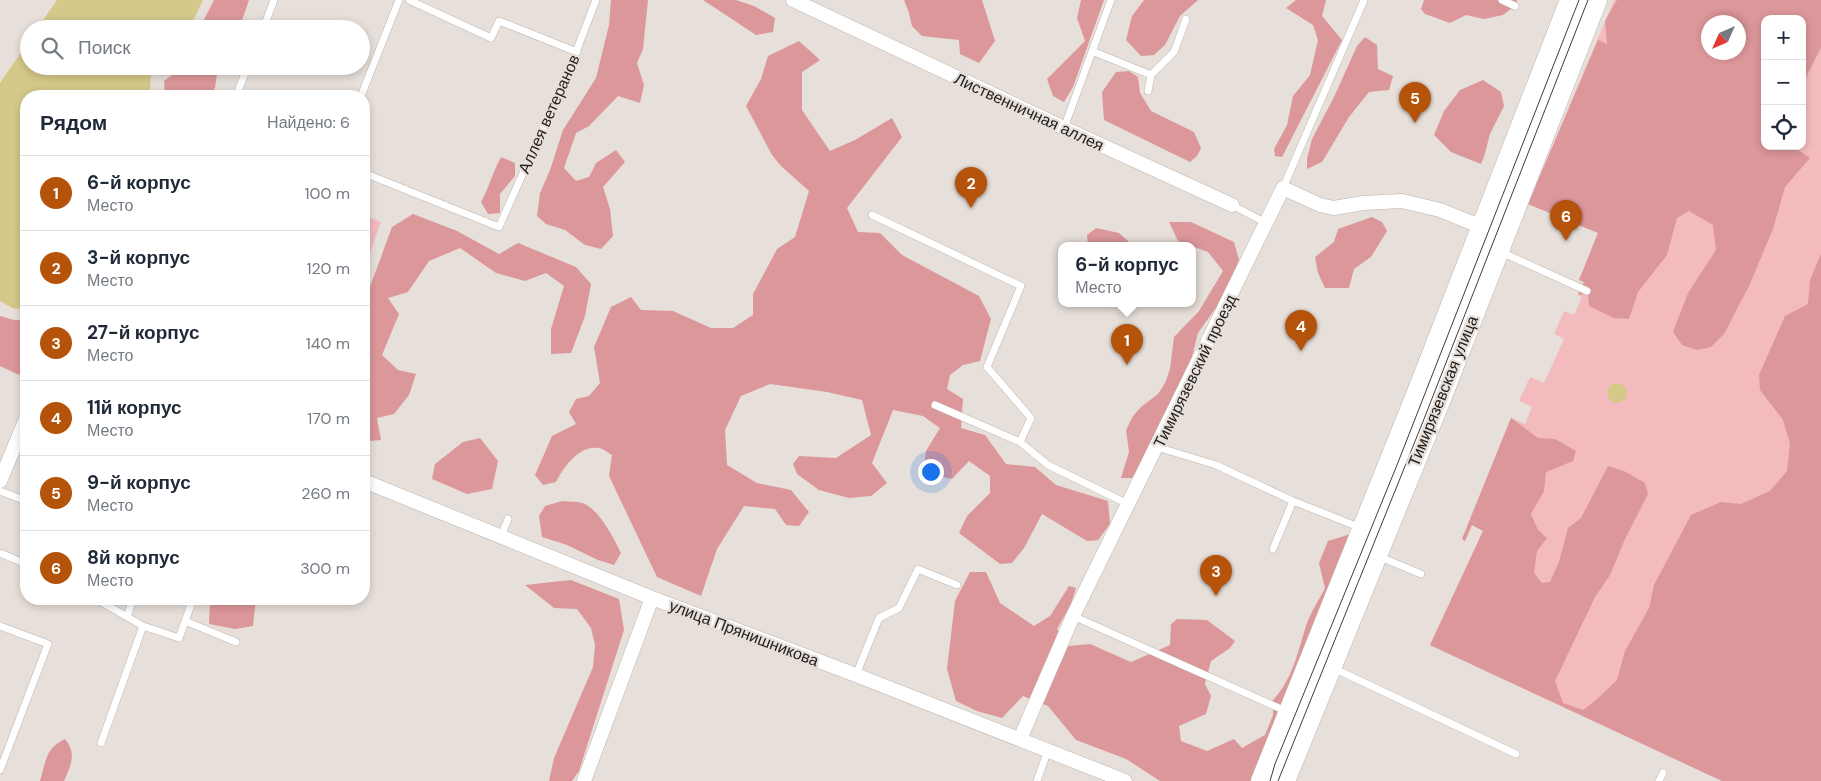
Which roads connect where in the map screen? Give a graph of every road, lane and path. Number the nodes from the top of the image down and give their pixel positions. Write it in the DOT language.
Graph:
graph roads {
  1 [pos="274,0"];
  2 [pos="399,0"];
  3 [pos="409,0"];
  4 [pos="596,0"];
  5 [pos="792,0"];
  6 [pos="1112,0"];
  7 [pos="1364,0"];
  8 [pos="1502,0"];
  9 [pos="1570,0"];
  10 [pos="1584,0"];
  11 [pos="1597,0"];
  12 [pos="1515,6"];
  13 [pos="1186,19"];
  14 [pos="266,20"];
  15 [pos="1092,51"];
  16 [pos="577,52"];
  17 [pos="370,73"];
  18 [pos="1151,74"];
  19 [pos="244,75"];
  20 [pos="369,75"];
  21 [pos="238,90"];
  22 [pos="363,90"];
  23 [pos="1148,91"];
  24 [pos="1064,128"];
  25 [pos="370,175"];
  26 [pos="1283,188"];
  27 [pos="1232,205"];
  28 [pos="872,215"];
  29 [pos="1266,223"];
  30 [pos="1494,237"];
  31 [pos="1587,291"];
  32 [pos="936,405"];
  33 [pos="20,433"];
  34 [pos="1020,442"];
  35 [pos="1157,447"];
  36 [pos="0,481"];
  37 [pos="370,483"];
  38 [pos="0,491"];
  39 [pos="20,499"];
  40 [pos="1294,500"];
  41 [pos="1128,504"];
  42 [pos="508,520"];
  43 [pos="501,536"];
  44 [pos="1374,539"];
  45 [pos="1273,549"];
  46 [pos="0,554"];
  47 [pos="20,562"];
  48 [pos="1421,574"];
  49 [pos="958,585"];
  50 [pos="652,598"];
  51 [pos="107,605"];
  52 [pos="131,605"];
  53 [pos="191,605"];
  54 [pos="127,616"];
  55 [pos="1073,616"];
  56 [pos="185,621"];
  57 [pos="0,626"];
  58 [pos="143,626"];
  59 [pos="236,642"];
  60 [pos="1331,668"];
  61 [pos="856,675"];
  62 [pos="1288,712"];
  63 [pos="1020,739"];
  64 [pos="102,743"];
  65 [pos="1048,750"];
  66 [pos="1516,754"];
  67 [pos="0,770"];
  68 [pos="1663,772"];
  69 [pos="584,781"];
  70 [pos="1037,781"];
  71 [pos="1125,781"];
  72 [pos="1261,781"];
  73 [pos="1274,781"];
  74 [pos="1285,781"];
  75 [pos="1659,781"];
  1 -- 14 [label="lane"];
  2 -- 17 [label="lane"];
  3 -- 16 [label="lane"];
  4 -- 16 [label="lane, Аллея ветеранов"];
  5 -- 24 [label="street, Лиственничная аллея"];
  6 -- 15 [label="lane"];
  7 -- 26 [label="lane, Тимирязевский проезд"];
  8 -- 12 [label="lane"];
  9 -- 30 [label="main road, Тимирязевская улица"];
  10 -- 30 [label="lane"];
  11 -- 30 [label="main road, Тимирязевская улица"];
  13 -- 18 [label="lane"];
  15 -- 18 [label="lane"];
  15 -- 24 [label="lane"];
  16 -- 25 [label="lane, Аллея ветеранов"];
  18 -- 23 [label="lane"];
  19 -- 21 [label="lane"];
  20 -- 22 [label="lane"];
  24 -- 27 [label="street, Лиственничная аллея"];
  26 -- 29 [label="street, Тимирязевский проезд"];
  26 -- 30 [label="street"];
  27 -- 29 [label="lane, Лиственничная аллея"];
  28 -- 34 [label="lane"];
  29 -- 35 [label="street, Тимирязевский проезд"];
  30 -- 31 [label="lane"];
  30 -- 44 [label="main road, Тимирязевская улица"];
  30 -- 44 [label="main road, Тимирязевская улица"];
  32 -- 34 [label="lane"];
  33 -- 36 [label="street"];
  34 -- 41 [label="lane"];
  35 -- 40 [label="lane"];
  35 -- 41 [label="street, Тимирязевский проезд"];
  37 -- 43 [label="street, улица Прянишникова"];
  38 -- 39 [label="lane"];
  40 -- 44 [label="lane"];
  40 -- 45 [label="lane"];
  41 -- 55 [label="street, Тимирязевский проезд"];
  42 -- 43 [label="lane"];
  43 -- 50 [label="street, улица Прянишникова"];
  44 -- 48 [label="lane"];
  44 -- 60 [label="main road, Тимирязевская улица"];
  44 -- 62 [label="main road, Тимирязевская улица"];
  44 -- 73 [label="lane"];
  46 -- 47 [label="lane"];
  49 -- 61 [label="lane"];
  50 -- 61 [label="street, улица Прянишникова"];
  50 -- 69 [label="street"];
  51 -- 54 [label="lane"];
  52 -- 54 [label="lane"];
  53 -- 56 [label="lane"];
  54 -- 58 [label="lane"];
  55 -- 62 [label="lane"];
  55 -- 63 [label="street, Тимирязевский проезд"];
  56 -- 58 [label="lane"];
  56 -- 59 [label="lane"];
  57 -- 67 [label="lane"];
  58 -- 64 [label="lane"];
  60 -- 66 [label="lane"];
  60 -- 74 [label="main road, Тимирязевская улица"];
  61 -- 63 [label="street, улица Прянишникова"];
  62 -- 72 [label="main road, Тимирязевская улица"];
  63 -- 65 [label="street, улица Прянишникова"];
  65 -- 70 [label="lane"];
  65 -- 71 [label="street, улица Прянишникова"];
  68 -- 75 [label="lane"];
}
